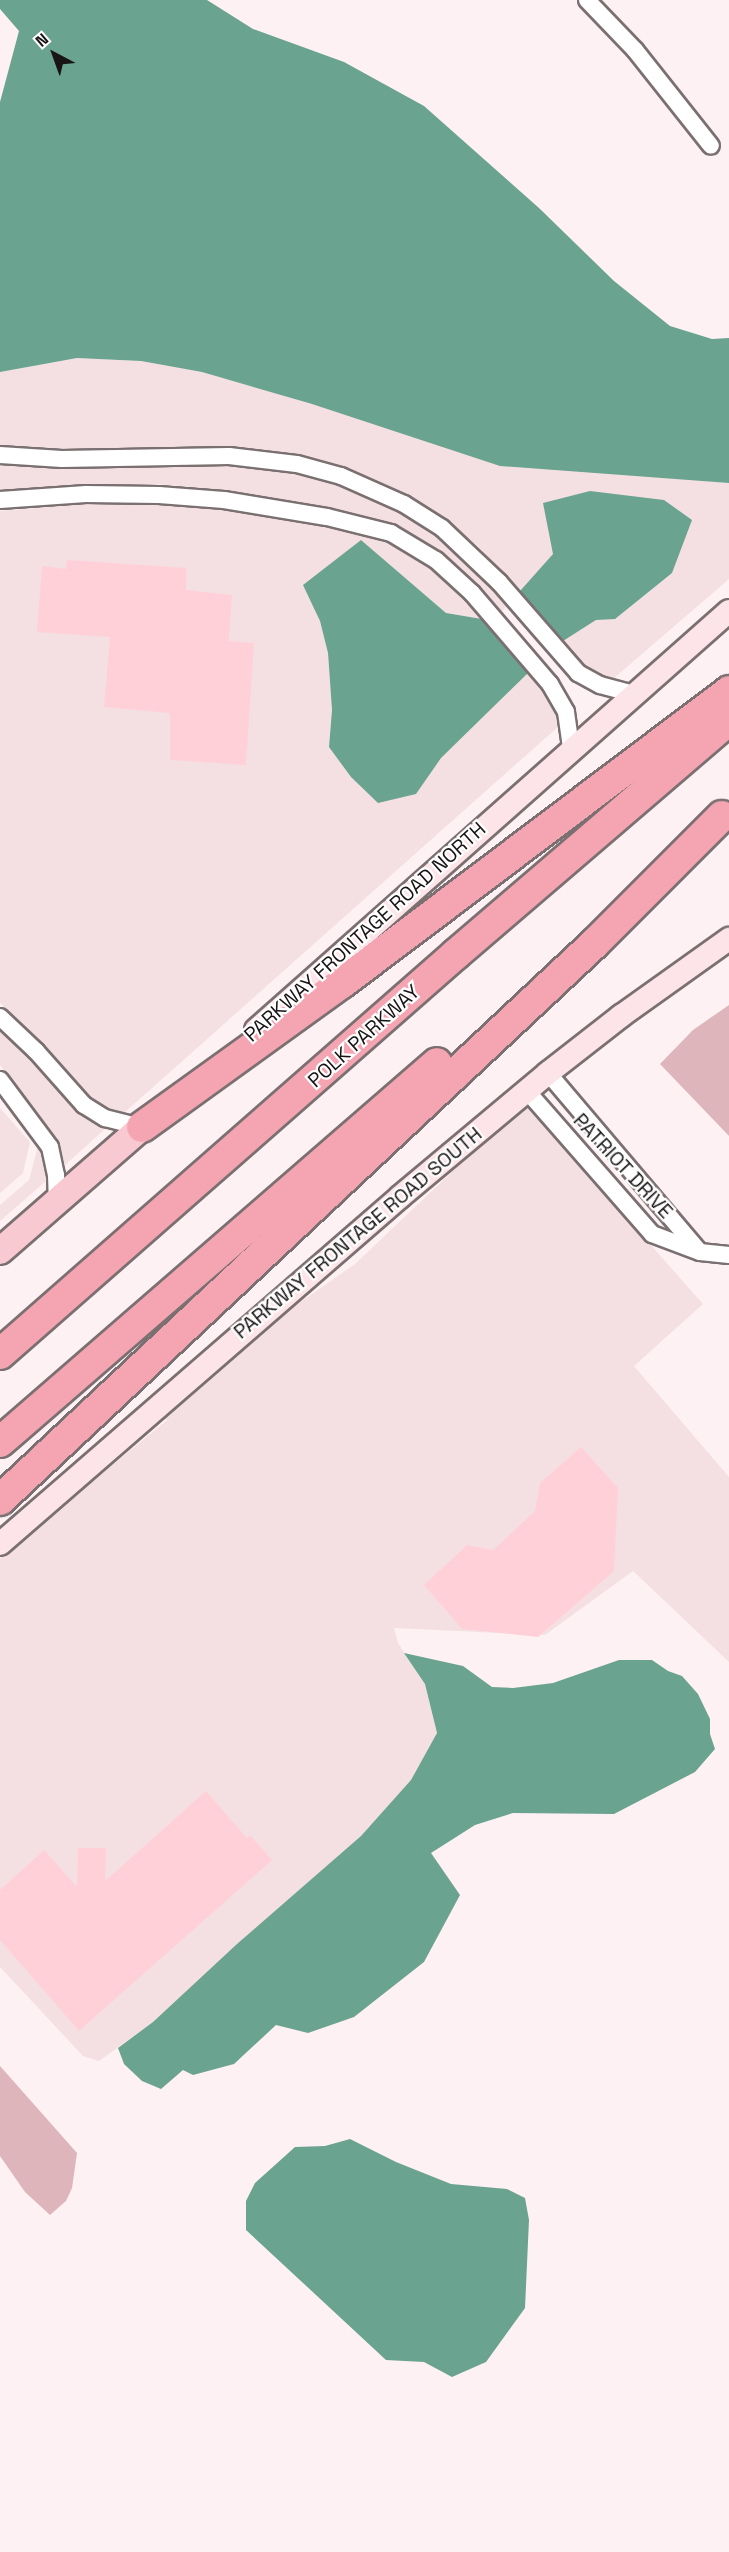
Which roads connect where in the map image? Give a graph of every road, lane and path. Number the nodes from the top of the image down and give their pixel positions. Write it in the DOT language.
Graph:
graph roads {
  1 [pos="587,0"];
  2 [pos="711,146"];
  3 [pos="0,455"];
  4 [pos="0,500"];
  5 [pos="729,611"];
  6 [pos="729,691"];
  7 [pos="633,694"];
  8 [pos="729,720"];
  9 [pos="571,750"];
  10 [pos="726,813"];
  11 [pos="729,939"];
  12 [pos="0,1017"];
  13 [pos="548,1073"];
  14 [pos="0,1080"];
  15 [pos="526,1091"];
  16 [pos="142,1127"];
  17 [pos="57,1202"];
  18 [pos="0,1251"];
  19 [pos="700,1252"];
  20 [pos="729,1255"];
  21 [pos="0,1354"];
  22 [pos="0,1443"];
  23 [pos="0,1500"];
  24 [pos="0,1544"];
  1 -- 2 [label="street"];
  3 -- 7 [label="street"];
  4 -- 9 [label="street"];
  5 -- 7 [label="main road, PARKWAY FRONTAGE ROAD NORTH"];
  6 -- 16 [label="highway"];
  7 -- 9 [label="main road, PARKWAY FRONTAGE ROAD NORTH"];
  8 -- 21 [label="highway, POLK PARKWAY"];
  9 -- 16 [label="main road, PARKWAY FRONTAGE ROAD NORTH"];
  10 -- 22 [label="highway"];
  10 -- 23 [label="highway"];
  11 -- 13 [label="main road, PARKWAY FRONTAGE ROAD SOUTH"];
  12 -- 16 [label="street"];
  13 -- 15 [label="main road, PARKWAY FRONTAGE ROAD SOUTH"];
  13 -- 19 [label="street, PATRIOT DRIVE"];
  14 -- 17 [label="street"];
  15 -- 19 [label="street, PATRIOT DRIVE"];
  15 -- 24 [label="main road, PARKWAY FRONTAGE ROAD SOUTH"];
  16 -- 17 [label="main road, PARKWAY FRONTAGE ROAD NORTH"];
  17 -- 18 [label="main road, PARKWAY FRONTAGE ROAD NORTH"];
  19 -- 20 [label="street, PATRIOT DRIVE"];
}
